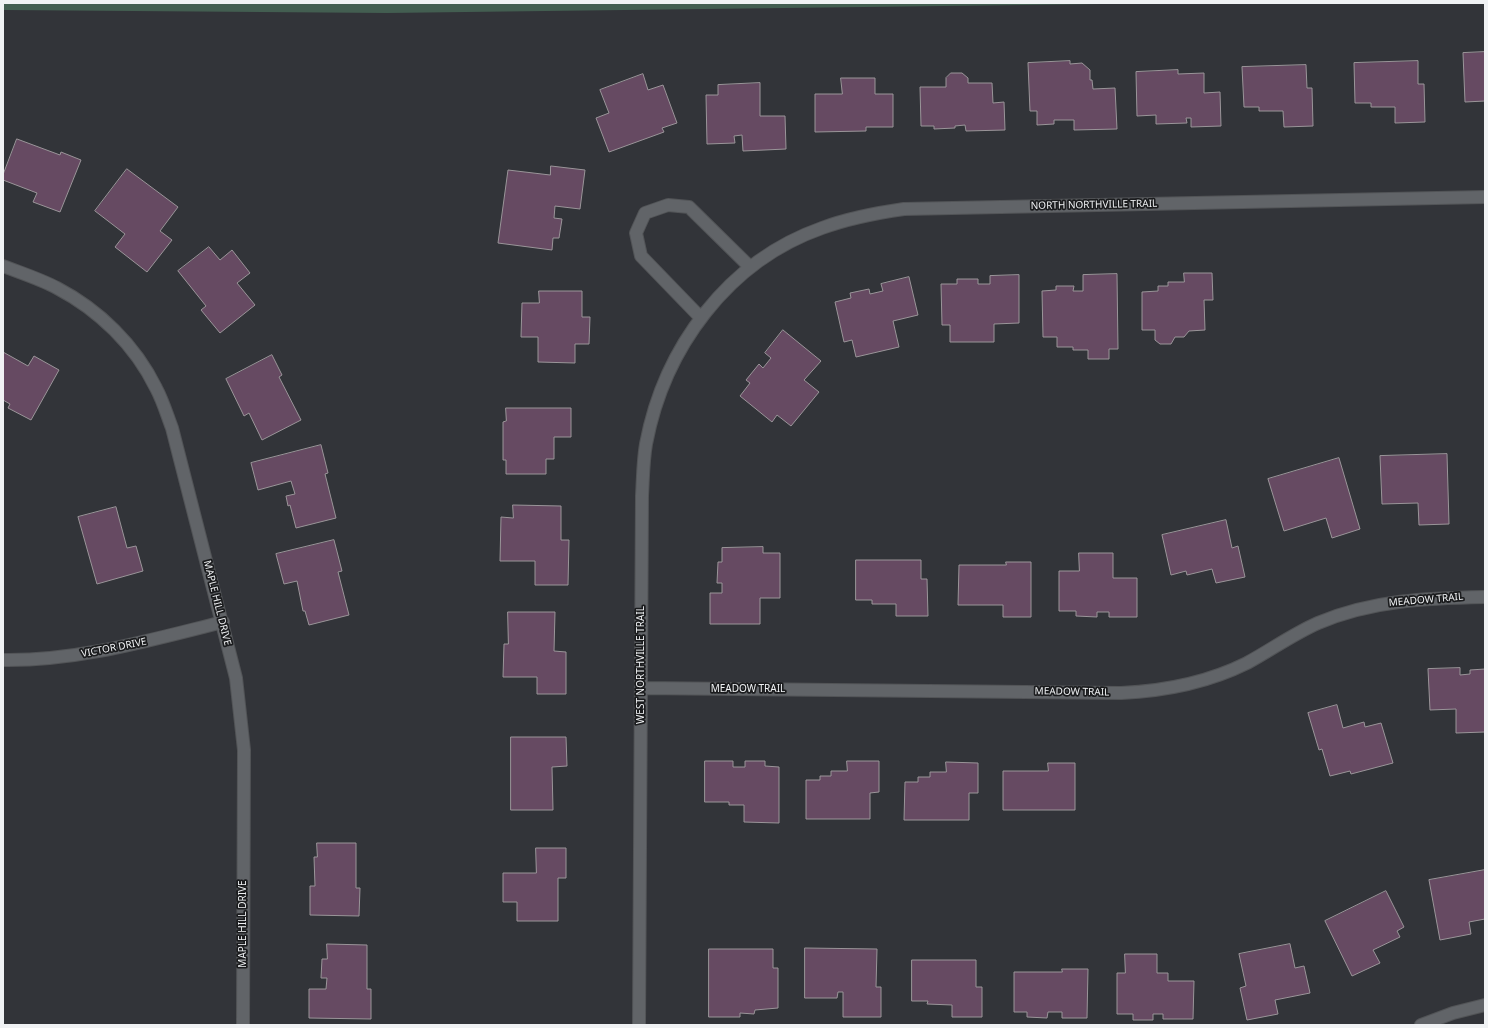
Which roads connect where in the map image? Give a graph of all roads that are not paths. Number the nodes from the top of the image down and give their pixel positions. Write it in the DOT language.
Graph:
graph roads {
  1 [pos="1485,197"];
  2 [pos="3,266"];
  3 [pos="750,267"];
  4 [pos="725,290"];
  5 [pos="700,317"];
  6 [pos="1485,597"];
  7 [pos="223,622"];
  8 [pos="3,660"];
  9 [pos="641,688"];
  10 [pos="1485,1005"];
  11 [pos="243,1025"];
  12 [pos="639,1025"];
  13 [pos="1421,1025"];
  1 -- 3 [label="street, NORTH NORTHVILLE TRAIL"];
  2 -- 7 [label="street, MAPLE HILL DRIVE"];
  3 -- 4 [label="street, NORTH NORTHVILLE TRAIL"];
  3 -- 5 [label="street"];
  4 -- 5 [label="street, WEST NORTHVILLE TRAIL"];
  5 -- 9 [label="street, WEST NORTHVILLE TRAIL"];
  6 -- 9 [label="street, MEADOW TRAIL"];
  7 -- 8 [label="street, VICTOR DRIVE"];
  7 -- 11 [label="street, MAPLE HILL DRIVE"];
  9 -- 12 [label="street, WEST NORTHVILLE TRAIL"];
  10 -- 13 [label="street"];
}
